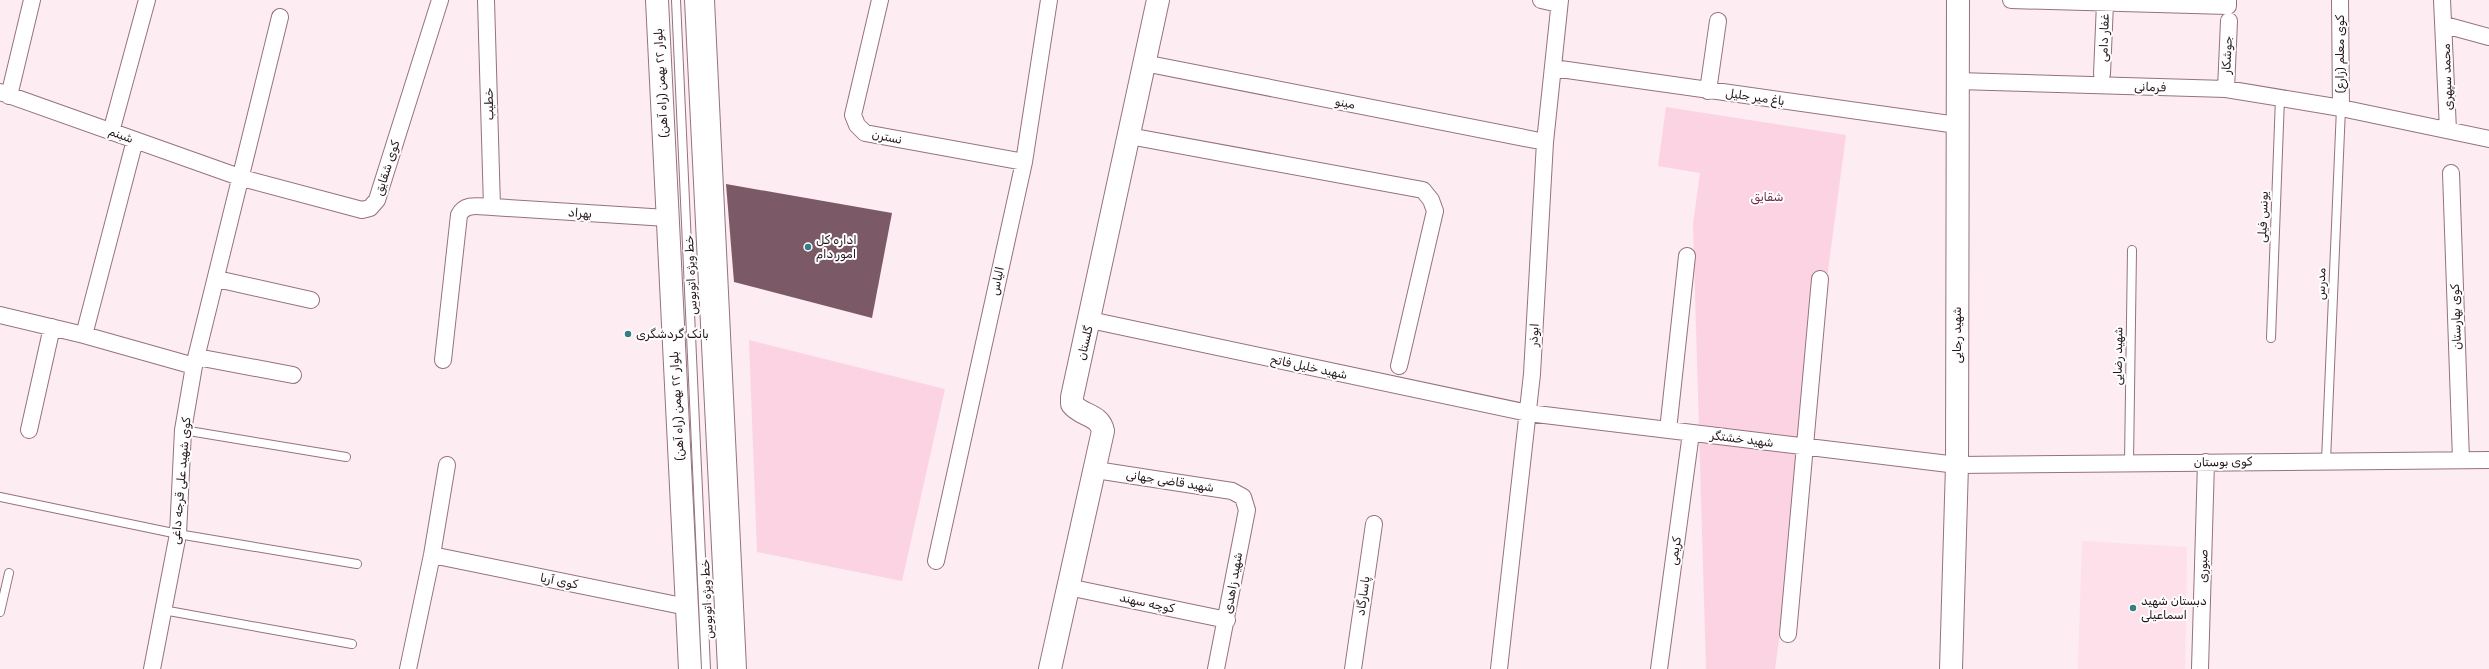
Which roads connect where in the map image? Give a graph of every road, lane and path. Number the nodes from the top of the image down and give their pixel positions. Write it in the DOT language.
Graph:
graph roads {
  1 [pos="32,0"];
  2 [pos="147,0"];
  3 [pos="440,0"];
  4 [pos="486,0"];
  5 [pos="657,0"];
  6 [pos="676,0"];
  7 [pos="689,0"];
  8 [pos="703,0"];
  9 [pos="880,0"];
  10 [pos="1048,0"];
  11 [pos="1158,0"];
  12 [pos="1541,0"];
  13 [pos="1958,0"];
  14 [pos="2011,0"];
  15 [pos="2228,0"];
  16 [pos="2340,0"];
  17 [pos="2442,0"];
  18 [pos="1560,2"];
  19 [pos="2105,2"];
  20 [pos="280,17"];
  21 [pos="1718,20"];
  22 [pos="2229,21"];
  23 [pos="2445,25"];
  24 [pos="2489,37"];
  25 [pos="1144,63"];
  26 [pos="1553,68"];
  27 [pos="2102,74"];
  28 [pos="1958,81"];
  29 [pos="2226,89"];
  30 [pos="1708,91"];
  31 [pos="5,94"];
  32 [pos="2280,98"];
  33 [pos="2341,108"];
  34 [pos="1957,125"];
  35 [pos="2448,130"];
  36 [pos="111,132"];
  37 [pos="1129,136"];
  38 [pos="2489,139"];
  39 [pos="135,140"];
  40 [pos="1545,142"];
  41 [pos="1024,162"];
  42 [pos="2451,173"];
  43 [pos="242,178"];
  44 [pos="492,207"];
  45 [pos="667,218"];
  46 [pos="2132,250"];
  47 [pos="1687,256"];
  48 [pos="217,279"];
  49 [pos="1820,279"];
  50 [pos="311,300"];
  51 [pos="0,315"];
  52 [pos="1090,320"];
  53 [pos="52,327"];
  54 [pos="84,335"];
  55 [pos="2271,338"];
  56 [pos="443,360"];
  57 [pos="196,361"];
  58 [pos="1399,366"];
  59 [pos="293,375"];
  60 [pos="1528,413"];
  61 [pos="29,430"];
  62 [pos="183,430"];
  63 [pos="1668,430"];
  64 [pos="1691,433"];
  65 [pos="1805,446"];
  66 [pos="346,457"];
  67 [pos="2460,460"];
  68 [pos="2489,460"];
  69 [pos="2326,461"];
  70 [pos="2206,462"];
  71 [pos="2129,463"];
  72 [pos="446,464"];
  73 [pos="1957,465"];
  74 [pos="1096,470"];
  75 [pos="0,497"];
  76 [pos="1243,497"];
  77 [pos="1374,524"];
  78 [pos="178,534"];
  79 [pos="432,555"];
  80 [pos="936,561"];
  81 [pos="358,564"];
  82 [pos="9,573"];
  83 [pos="1068,587"];
  84 [pos="687,607"];
  85 [pos="163,610"];
  86 [pos="0,612"];
  87 [pos="1226,620"];
  88 [pos="1788,634"];
  89 [pos="352,644"];
  90 [pos="152,669"];
  91 [pos="408,669"];
  92 [pos="690,669"];
  93 [pos="706,669"];
  94 [pos="722,669"];
  95 [pos="735,669"];
  96 [pos="1050,669"];
  97 [pos="1216,669"];
  98 [pos="1353,669"];
  99 [pos="1499,669"];
  100 [pos="1659,669"];
  101 [pos="1951,669"];
  102 [pos="2200,669"];
  1 -- 31 [label="street"];
  2 -- 36 [label="street"];
  3 -- 43 [label="street, کوی شقایق"];
  4 -- 44 [label="street, خطیب"];
  5 -- 45 [label="main road, بلوار ۲۲ بهمن (راه آهن)"];
  6 -- 93 [label="lane, خط ویژه اتوبوس"];
  7 -- 94 [label="lane, خط ویژه اتوبوس"];
  8 -- 95 [label="main road"];
  9 -- 41 [label="street, نسترن"];
  10 -- 41 [label="street, الیاس"];
  11 -- 25 [label="main road, گلستان"];
  12 -- 18 [label="street"];
  13 -- 28 [label="main road, شهید رجایی"];
  14 -- 19 [label="street"];
  15 -- 19 [label="street"];
  16 -- 33 [label="street, کوی معلم (زارع)"];
  17 -- 23 [label="street, محمد سپهری"];
  18 -- 26 [label="street, ابوذر"];
  19 -- 27 [label="street, غفار دامی"];
  20 -- 43 [label="street, کوی شهید علی قرجه داغی"];
  21 -- 30 [label="street"];
  22 -- 29 [label="street, جوشکار"];
  23 -- 24 [label="street"];
  23 -- 35 [label="street, محمد سپهری"];
  25 -- 37 [label="main road, گلستان"];
  25 -- 40 [label="street, مینو"];
  26 -- 30 [label="street, باغ میر جلیل"];
  26 -- 40 [label="street, ابوذر"];
  28 -- 29 [label="street, فرمانی"];
  28 -- 34 [label="main road, شهید رجایی"];
  29 -- 32 [label="street, فرمانی"];
  30 -- 34 [label="street, باغ میر جلیل"];
  31 -- 36 [label="street, شبنم"];
  32 -- 33 [label="street, فرمانی"];
  32 -- 55 [label="lane, یونس فیلی"];
  33 -- 35 [label="street, فرمانی"];
  33 -- 69 [label="lane, مدرس"];
  34 -- 73 [label="main road, شهید رجایی"];
  35 -- 38 [label="street, فرمانی"];
  36 -- 39 [label="street, شبنم"];
  37 -- 52 [label="main road, گلستان"];
  37 -- 58 [label="street"];
  39 -- 43 [label="street, شبنم"];
  39 -- 54 [label="street"];
  40 -- 60 [label="street, ابوذر"];
  41 -- 80 [label="street, الیاس"];
  42 -- 67 [label="street, کوی بهارستان"];
  43 -- 48 [label="street, کوی شهید علی قرجه داغی"];
  44 -- 45 [label="street, بهراد"];
  44 -- 56 [label="street, بهراد"];
  45 -- 84 [label="main road, بلوار ۲۲ بهمن (راه آهن)"];
  46 -- 71 [label="lane, شهید رضایی"];
  47 -- 63 [label="street"];
  48 -- 50 [label="street"];
  48 -- 57 [label="street, کوی شهید علی قرجه داغی"];
  49 -- 65 [label="street"];
  51 -- 53 [label="street"];
  52 -- 60 [label="street, شهید خلیل فاتح"];
  52 -- 74 [label="main road, گلستان"];
  53 -- 54 [label="street"];
  53 -- 61 [label="street"];
  54 -- 57 [label="street"];
  57 -- 59 [label="street"];
  57 -- 62 [label="street, کوی شهید علی قرجه داغی"];
  60 -- 63 [label="street, شهید خشتگر"];
  60 -- 99 [label="street, ابوذر"];
  62 -- 66 [label="lane"];
  62 -- 78 [label="street, کوی شهید علی قرجه داغی"];
  63 -- 64 [label="street, شهید خشتگر"];
  64 -- 65 [label="street, شهید خشتگر"];
  64 -- 100 [label="street, کریمی"];
  65 -- 73 [label="street, شهید خشتگر"];
  65 -- 88 [label="street"];
  67 -- 68 [label="street, کوی بوستان"];
  67 -- 69 [label="street, کوی بوستان"];
  69 -- 70 [label="street, کوی بوستان"];
  70 -- 71 [label="street, کوی بوستان"];
  70 -- 102 [label="street, صبوری"];
  71 -- 73 [label="street, کوی بوستان"];
  72 -- 79 [label="street"];
  73 -- 101 [label="main road, شهید رجایی"];
  74 -- 76 [label="street, شهید قاضی جهانی"];
  74 -- 83 [label="main road, گلستان"];
  75 -- 78 [label="lane"];
  76 -- 87 [label="street, شهید زاهدی"];
  77 -- 98 [label="street, پاسارگاد"];
  78 -- 81 [label="lane"];
  78 -- 85 [label="street, کوی شهید علی قرجه داغی"];
  79 -- 84 [label="street, کوی آریا"];
  79 -- 91 [label="street"];
  82 -- 86 [label="lane"];
  83 -- 87 [label="street, کوچه سهند"];
  83 -- 96 [label="main road, گلستان"];
  84 -- 92 [label="main road, بلوار ۲۲ بهمن (راه آهن)"];
  85 -- 89 [label="lane"];
  85 -- 90 [label="street, کوی شهید علی قرجه داغی"];
  87 -- 97 [label="street, شهید زاهدی"];
}
